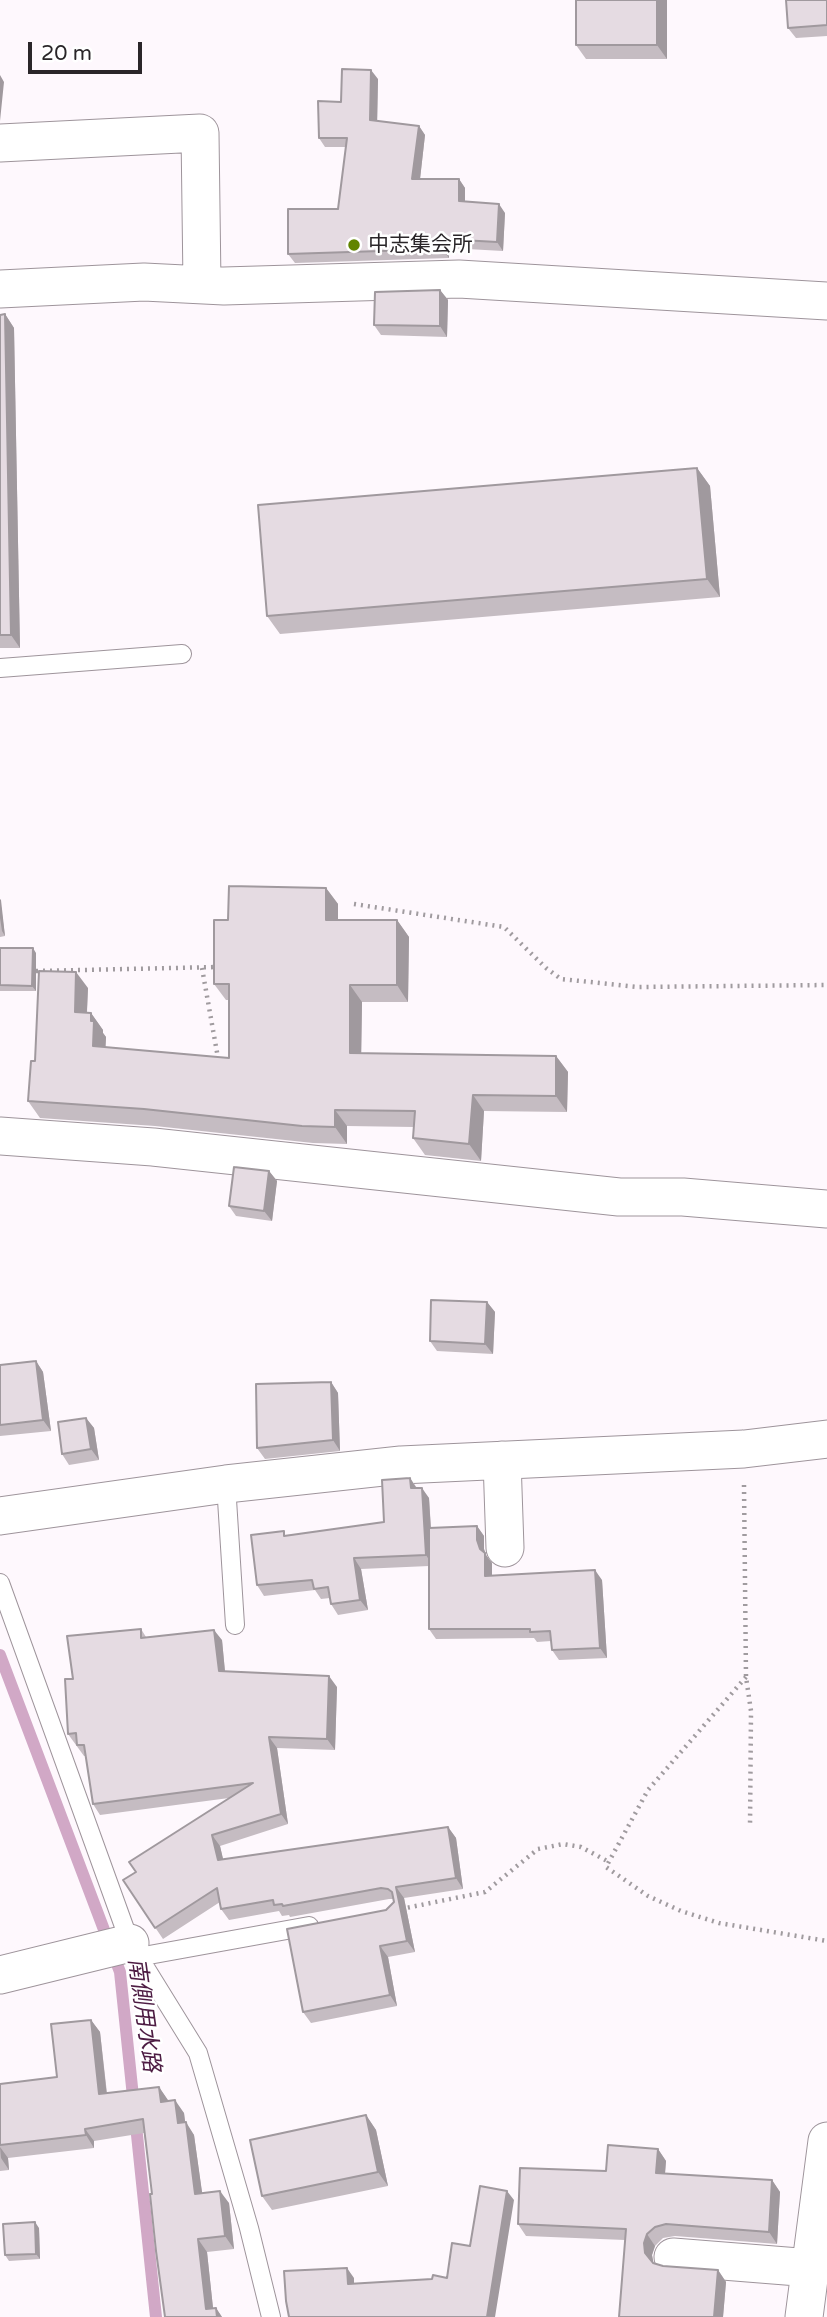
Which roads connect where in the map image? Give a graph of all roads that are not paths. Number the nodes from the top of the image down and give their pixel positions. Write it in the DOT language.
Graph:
graph roads {
  1 [pos="0,143"];
  2 [pos="202,284"];
  3 [pos="0,289"];
  4 [pos="827,301"];
  5 [pos="182,654"];
  6 [pos="0,668"];
  7 [pos="0,1136"];
  8 [pos="827,1209"];
  9 [pos="827,1439"];
  10 [pos="502,1460"];
  11 [pos="226,1484"];
  12 [pos="0,1516"];
  13 [pos="505,1548"];
  14 [pos="0,1583"];
  15 [pos="236,1625"];
  16 [pos="325,1923"];
  17 [pos="134,1950"];
  18 [pos="0,1975"];
  19 [pos="826,2158"];
  20 [pos="673,2257"];
  21 [pos="811,2268"];
  22 [pos="271,2317"];
  23 [pos="804,2317"];
  1 -- 2 [label="street"];
  2 -- 3 [label="street"];
  2 -- 4 [label="street"];
  5 -- 6 [label="lane"];
  7 -- 8 [label="street"];
  9 -- 10 [label="street"];
  10 -- 11 [label="street"];
  10 -- 13 [label="street"];
  11 -- 12 [label="street"];
  11 -- 15 [label="lane"];
  14 -- 17 [label="lane"];
  16 -- 17 [label="lane"];
  17 -- 18 [label="street"];
  17 -- 22 [label="lane"];
  19 -- 21 [label="street"];
  20 -- 21 [label="street"];
  21 -- 23 [label="street"];
}
